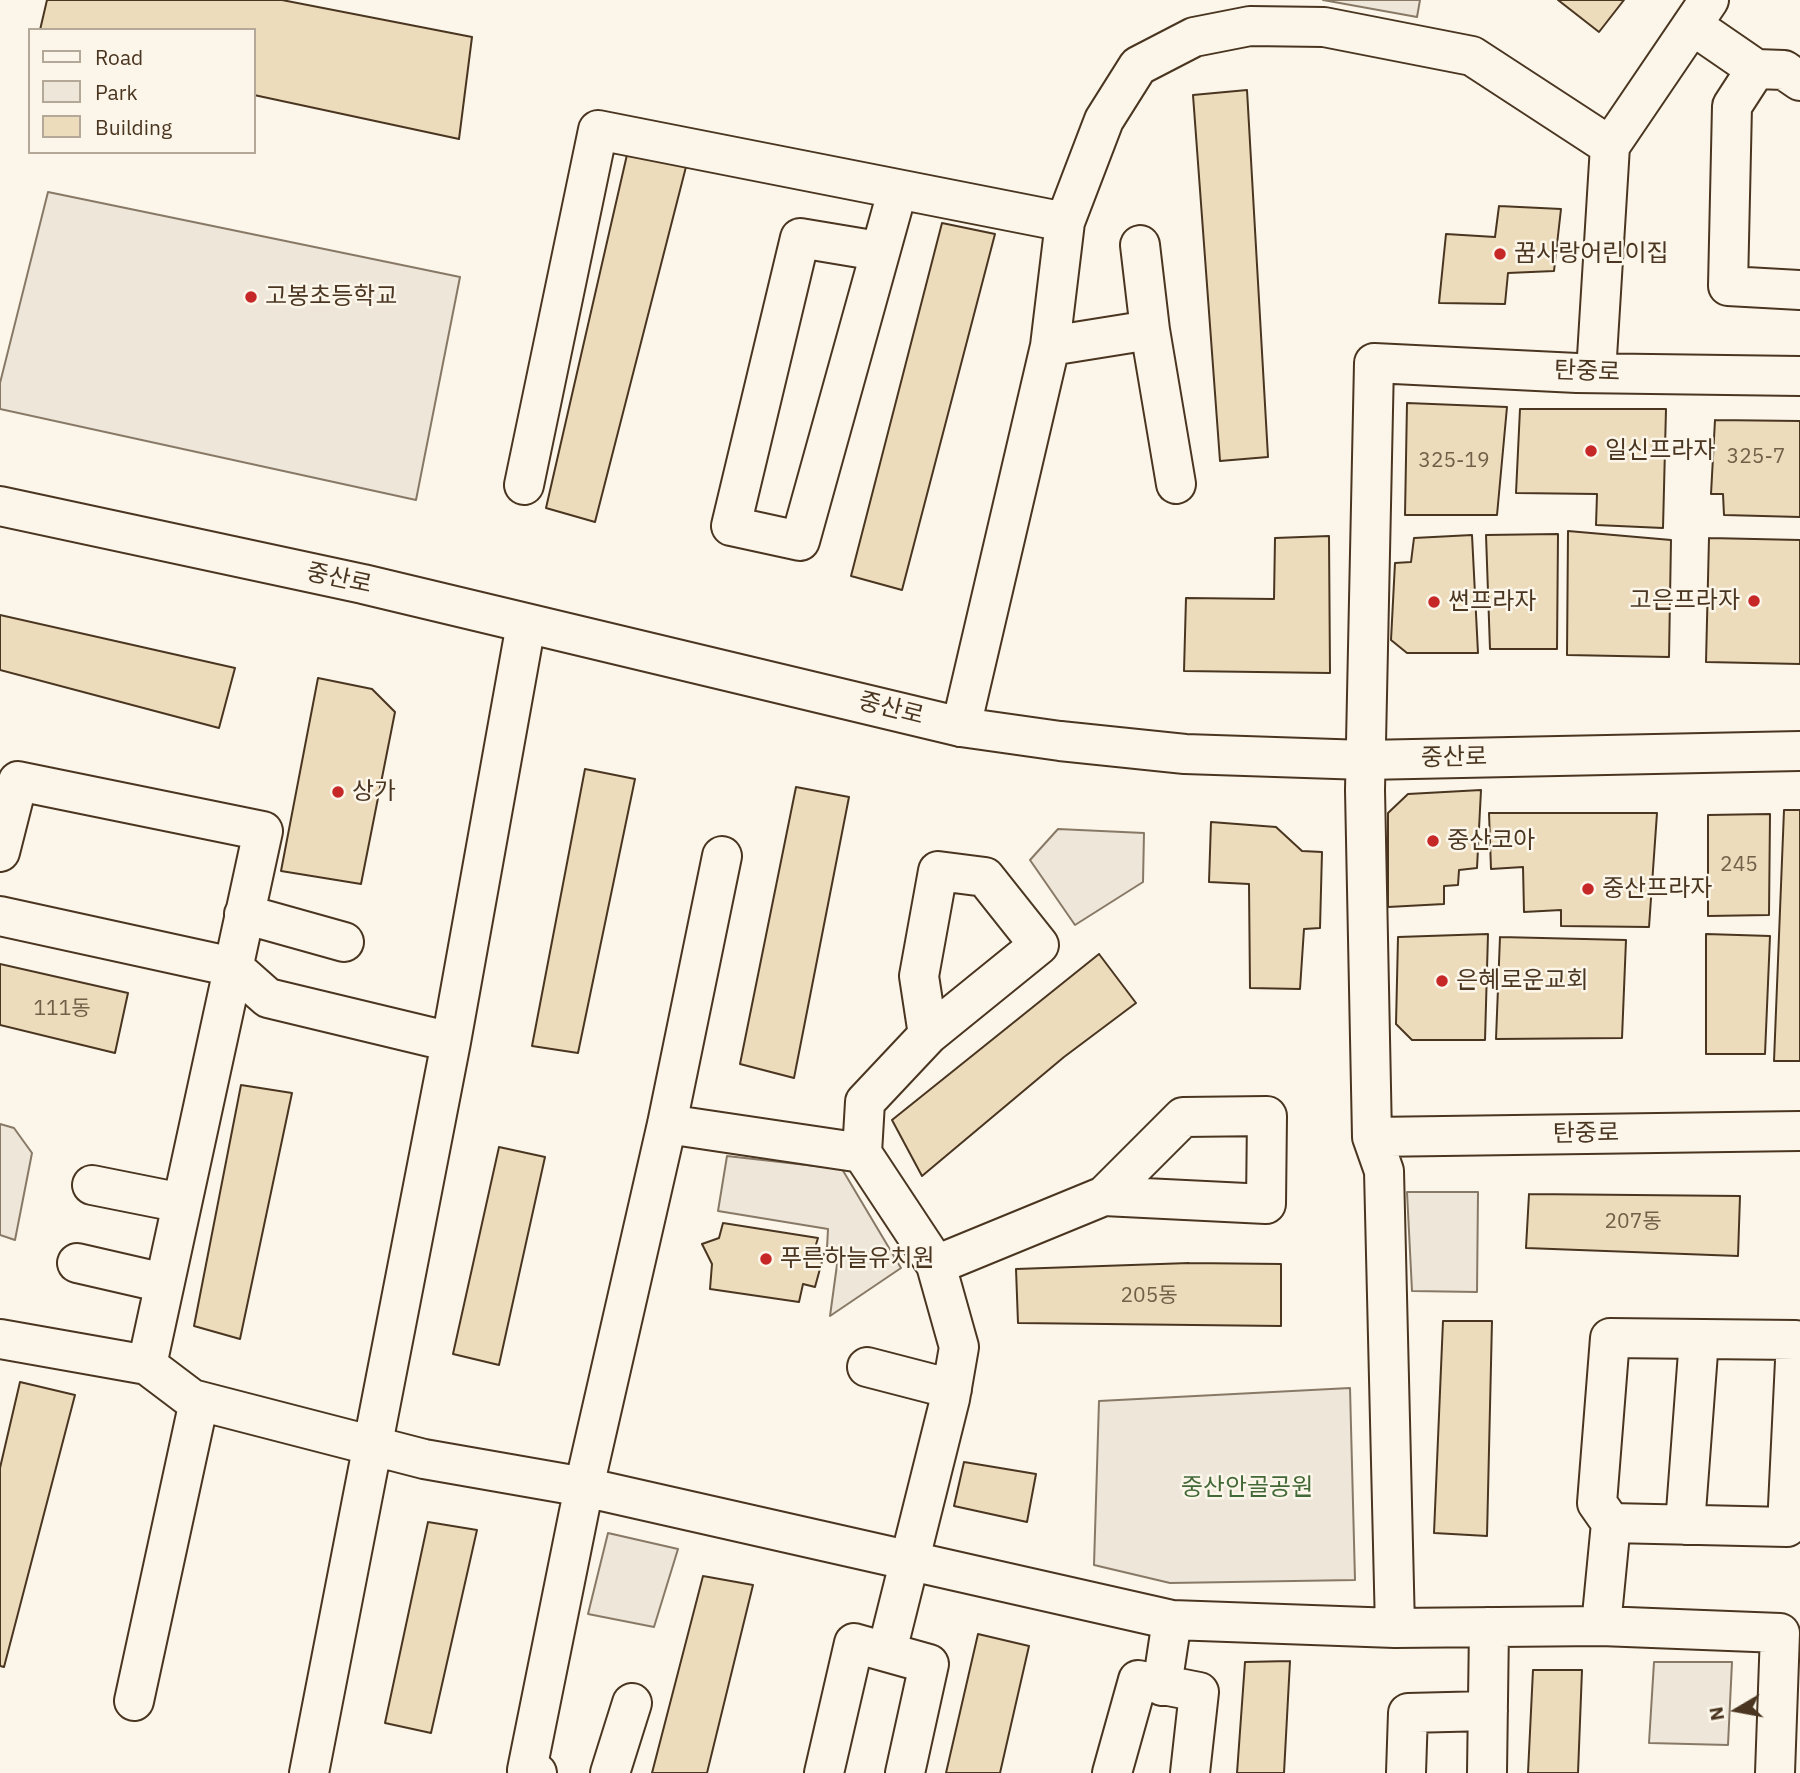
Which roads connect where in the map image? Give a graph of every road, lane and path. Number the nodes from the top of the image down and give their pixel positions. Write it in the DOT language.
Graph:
graph roads {
  1 [pos="1701,12"];
  2 [pos="1756,69"];
  3 [pos="1800,81"];
  4 [pos="1610,146"];
  5 [pos="897,191"];
  6 [pos="1065,222"];
  7 [pos="1140,245"];
  8 [pos="878,251"];
  9 [pos="1800,290"];
  10 [pos="1150,330"];
  11 [pos="1050,345"];
  12 [pos="1596,373"];
  13 [pos="1800,376"];
  14 [pos="1176,484"];
  15 [pos="524,485"];
  16 [pos="0,506"];
  17 [pos="526,624"];
  18 [pos="961,727"];
  19 [pos="1800,751"];
  20 [pos="1365,760"];
  21 [pos="0,852"];
  22 [pos="722,856"];
  23 [pos="244,914"];
  24 [pos="0,916"];
  25 [pos="344,942"];
  26 [pos="233,967"];
  27 [pos="928,1035"];
  28 [pos="451,1042"];
  29 [pos="667,1124"];
  30 [pos="1800,1131"];
  31 [pos="1372,1137"];
  32 [pos="862,1153"];
  33 [pos="92,1185"];
  34 [pos="1104,1196"];
  35 [pos="182,1203"];
  36 [pos="77,1263"];
  37 [pos="936,1265"];
  38 [pos="164,1283"];
  39 [pos="0,1339"];
  40 [pos="1699,1339"];
  41 [pos="146,1365"];
  42 [pos="867,1367"];
  43 [pos="952,1388"];
  44 [pos="199,1401"];
  45 [pos="373,1445"];
  46 [pos="584,1487"];
  47 [pos="1611,1523"];
  48 [pos="1685,1525"];
  49 [pos="909,1560"];
  50 [pos="1172,1620"];
  51 [pos="1601,1626"];
  52 [pos="1489,1627"];
  53 [pos="1395,1628"];
  54 [pos="887,1651"];
  55 [pos="1162,1686"];
  56 [pos="134,1701"];
  57 [pos="632,1703"];
  58 [pos="1488,1710"];
  59 [pos="309,1773"];
  60 [pos="537,1773"];
  61 [pos="610,1773"];
  62 [pos="824,1773"];
  63 [pos="905,1773"];
  64 [pos="1112,1773"];
  65 [pos="1189,1773"];
  66 [pos="1406,1773"];
  67 [pos="1487,1773"];
  68 [pos="1775,1773"];
  1 -- 2 [label="street"];
  1 -- 4 [label="street"];
  2 -- 3 [label="street"];
  2 -- 9 [label="street"];
  4 -- 6 [label="street"];
  4 -- 12 [label="street"];
  5 -- 6 [label="street"];
  5 -- 8 [label="street"];
  5 -- 15 [label="street"];
  6 -- 11 [label="street"];
  7 -- 10 [label="street"];
  8 -- 8 [label="street"];
  10 -- 11 [label="street"];
  10 -- 14 [label="street"];
  11 -- 18 [label="street"];
  12 -- 13 [label="street, 탄중로"];
  12 -- 20 [label="street, 탄중로"];
  16 -- 17 [label="street, 중산로"];
  17 -- 18 [label="street, 중산로"];
  17 -- 28 [label="street"];
  18 -- 20 [label="street, 중산로"];
  19 -- 20 [label="street, 중산로"];
  20 -- 31 [label="street"];
  21 -- 23 [label="street"];
  22 -- 29 [label="street"];
  23 -- 25 [label="street"];
  23 -- 26 [label="street"];
  24 -- 26 [label="street"];
  26 -- 28 [label="street"];
  26 -- 35 [label="street"];
  27 -- 32 [label="street"];
  28 -- 45 [label="street"];
  29 -- 32 [label="street"];
  29 -- 46 [label="street"];
  30 -- 31 [label="street, 탄중로"];
  31 -- 53 [label="street"];
  32 -- 37 [label="street"];
  33 -- 35 [label="street"];
  34 -- 37 [label="street"];
  35 -- 38 [label="street"];
  36 -- 38 [label="street"];
  37 -- 43 [label="street"];
  38 -- 41 [label="street"];
  39 -- 41 [label="street"];
  40 -- 47 [label="street"];
  40 -- 48 [label="street"];
  40 -- 48 [label="street"];
  41 -- 44 [label="street"];
  42 -- 43 [label="street"];
  43 -- 49 [label="street"];
  44 -- 45 [label="street"];
  44 -- 56 [label="street"];
  45 -- 46 [label="street"];
  45 -- 59 [label="street"];
  46 -- 49 [label="street"];
  46 -- 60 [label="street"];
  47 -- 48 [label="street"];
  47 -- 51 [label="street"];
  49 -- 50 [label="street"];
  49 -- 54 [label="street"];
  50 -- 53 [label="street"];
  50 -- 55 [label="street"];
  51 -- 52 [label="street"];
  51 -- 68 [label="street"];
  52 -- 53 [label="street"];
  52 -- 58 [label="street"];
  54 -- 62 [label="street"];
  54 -- 63 [label="street"];
  55 -- 64 [label="street"];
  55 -- 65 [label="street"];
  57 -- 61 [label="street"];
  58 -- 66 [label="street"];
  58 -- 67 [label="street"];
}
